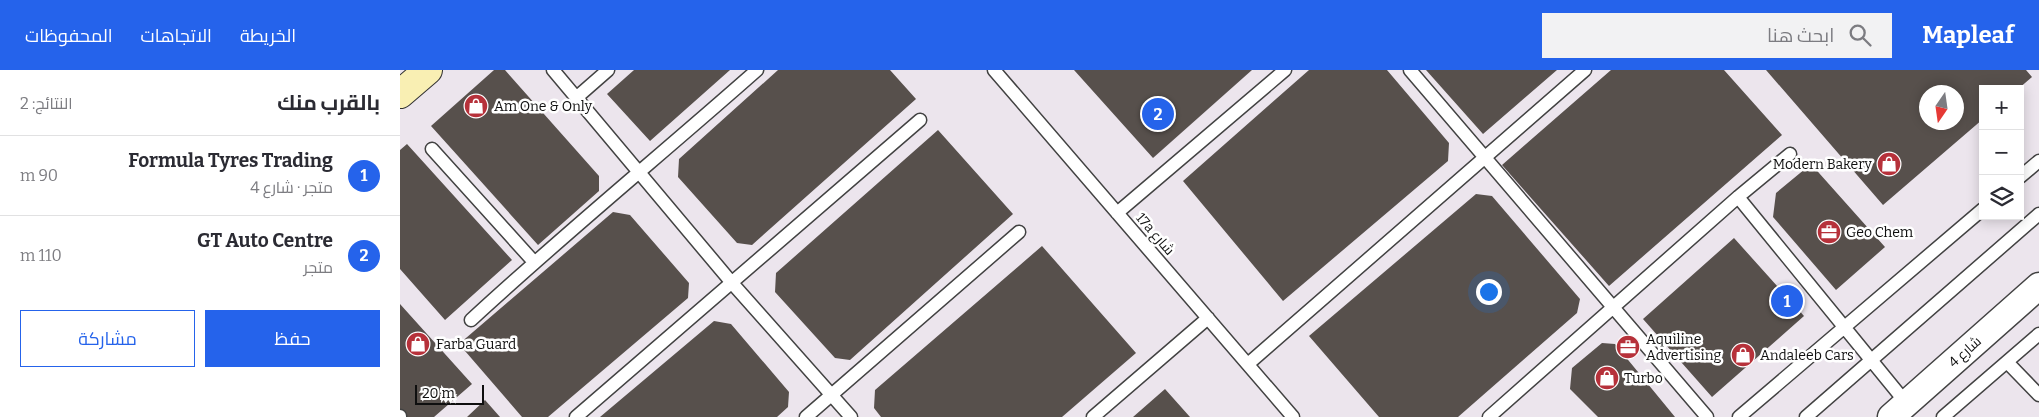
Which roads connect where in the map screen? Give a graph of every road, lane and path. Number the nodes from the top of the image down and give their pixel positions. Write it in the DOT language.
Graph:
graph roads {
  1 [pos="428,70"];
  2 [pos="553,70"];
  3 [pos="608,70"];
  4 [pos="758,70"];
  5 [pos="994,70"];
  6 [pos="1285,70"];
  7 [pos="1410,70"];
  8 [pos="1585,70"];
  9 [pos="400,94"];
  10 [pos="576,98"];
  11 [pos="920,120"];
  12 [pos="432,149"];
  13 [pos="1790,154"];
  14 [pos="1485,158"];
  15 [pos="2039,161"];
  16 [pos="641,172"];
  17 [pos="2022,175"];
  18 [pos="1738,197"];
  19 [pos="1979,212"];
  20 [pos="1118,213"];
  21 [pos="2039,214"];
  22 [pos="1019,232"];
  23 [pos="534,262"];
  24 [pos="732,283"];
  25 [pos="2039,286"];
  26 [pos="1612,307"];
  27 [pos="1208,318"];
  28 [pos="471,320"];
  29 [pos="1845,327"];
  30 [pos="2039,334"];
  31 [pos="1872,360"];
  32 [pos="2007,362"];
  33 [pos="1248,364"];
  34 [pos="832,395"];
  35 [pos="2039,395"];
  36 [pos="1899,410"];
  37 [pos="1286,415"];
  38 [pos="576,417"];
  39 [pos="806,417"];
  40 [pos="851,417"];
  41 [pos="1093,417"];
  42 [pos="1489,417"];
  43 [pos="1706,417"];
  44 [pos="1739,417"];
  45 [pos="1806,417"];
  46 [pos="1943,417"];
  1 -- 9 [label="main road"];
  2 -- 10 [label="lane"];
  3 -- 10 [label="lane"];
  4 -- 16 [label="lane"];
  5 -- 20 [label="lane, 17a شارع"];
  6 -- 20 [label="lane"];
  7 -- 14 [label="lane"];
  8 -- 14 [label="lane"];
  10 -- 16 [label="lane"];
  11 -- 24 [label="lane"];
  12 -- 23 [label="lane"];
  13 -- 18 [label="lane"];
  14 -- 26 [label="lane"];
  14 -- 33 [label="lane"];
  15 -- 17 [label="lane"];
  16 -- 23 [label="lane"];
  16 -- 24 [label="lane"];
  18 -- 26 [label="lane"];
  18 -- 29 [label="lane"];
  19 -- 29 [label="lane"];
  20 -- 27 [label="lane, 17a شارع"];
  21 -- 31 [label="lane"];
  22 -- 34 [label="lane"];
  23 -- 28 [label="lane"];
  24 -- 34 [label="lane"];
  24 -- 38 [label="lane"];
  25 -- 36 [label="street, شارع 4"];
  26 -- 42 [label="lane"];
  26 -- 43 [label="lane"];
  27 -- 33 [label="lane, 17a شارع"];
  27 -- 41 [label="lane"];
  29 -- 31 [label="lane"];
  29 -- 44 [label="lane"];
  30 -- 32 [label="lane"];
  31 -- 36 [label="lane"];
  31 -- 45 [label="lane"];
  32 -- 35 [label="lane"];
  32 -- 46 [label="lane"];
  33 -- 37 [label="lane, 17a شارع"];
  34 -- 39 [label="lane"];
  34 -- 40 [label="lane"];
}
